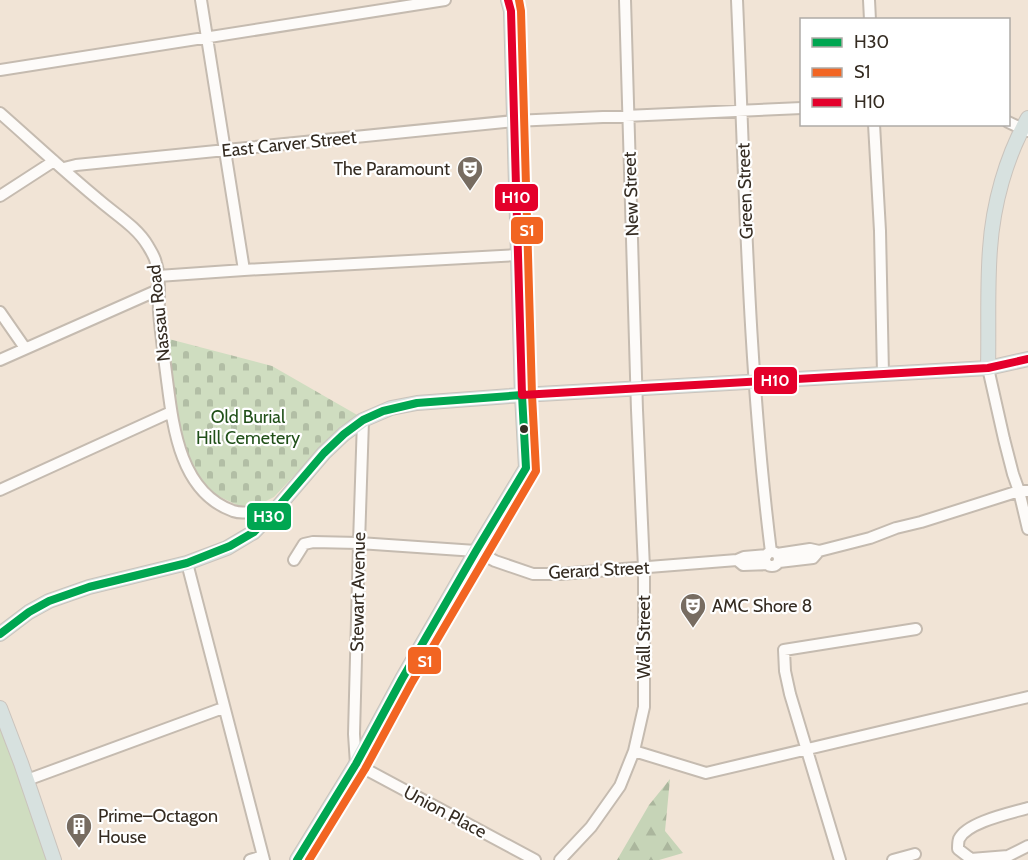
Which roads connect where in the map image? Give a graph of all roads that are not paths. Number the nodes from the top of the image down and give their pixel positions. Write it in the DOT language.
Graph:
graph roads {
  1 [pos="201,0"];
  2 [pos="445,0"];
  3 [pos="508,0"];
  4 [pos="625,0"];
  5 [pos="737,0"];
  6 [pos="869,0"];
  7 [pos="870,18"];
  8 [pos="207,36"];
  9 [pos="0,70"];
  10 [pos="800,108"];
  11 [pos="742,110"];
  12 [pos="0,113"];
  13 [pos="628,116"];
  14 [pos="514,121"];
  15 [pos="1010,122"];
  16 [pos="874,126"];
  17 [pos="1026,126"];
  18 [pos="225,151"];
  19 [pos="54,161"];
  20 [pos="64,168"];
  21 [pos="0,196"];
  22 [pos="518,255"];
  23 [pos="244,270"];
  24 [pos="158,276"];
  25 [pos="158,290"];
  26 [pos="0,312"];
  27 [pos="25,348"];
  28 [pos="1028,359"];
  29 [pos="0,360"];
  30 [pos="988,368"];
  31 [pos="883,374"];
  32 [pos="753,381"];
  33 [pos="637,388"];
  34 [pos="522,395"];
  35 [pos="171,412"];
  36 [pos="363,420"];
  37 [pos="0,490"];
  38 [pos="1024,491"];
  39 [pos="277,508"];
  40 [pos="1028,529"];
  41 [pos="359,543"];
  42 [pos="476,551"];
  43 [pos="772,558"];
  44 [pos="294,560"];
  45 [pos="187,563"];
  46 [pos="644,568"];
  47 [pos="916,629"];
  48 [pos="0,634"];
  49 [pos="1028,697"];
  50 [pos="0,708"];
  51 [pos="223,708"];
  52 [pos="807,749"];
  53 [pos="634,752"];
  54 [pos="356,764"];
  55 [pos="27,780"];
  56 [pos="1028,808"];
  57 [pos="1028,846"];
  58 [pos="915,854"];
  59 [pos="263,858"];
  60 [pos="54,860"];
  61 [pos="250,860"];
  62 [pos="297,860"];
  63 [pos="535,860"];
  64 [pos="560,860"];
  65 [pos="840,860"];
  66 [pos="893,860"];
  1 -- 8 [label="street"];
  2 -- 8 [label="street"];
  3 -- 14 [label="main road"];
  4 -- 13 [label="street, New Street"];
  5 -- 11 [label="street, Green Street"];
  6 -- 7 [label="street"];
  8 -- 9 [label="street"];
  8 -- 18 [label="street"];
  10 -- 11 [label="street, East Carver Street"];
  11 -- 13 [label="street, East Carver Street"];
  11 -- 32 [label="street, Green Street"];
  12 -- 19 [label="street, Nassau Road"];
  13 -- 14 [label="street, East Carver Street"];
  13 -- 33 [label="street, New Street"];
  14 -- 18 [label="street, East Carver Street"];
  14 -- 22 [label="main road"];
  15 -- 17 [label="street"];
  16 -- 31 [label="street"];
  17 -- 30 [label="main road"];
  18 -- 20 [label="street, East Carver Street"];
  18 -- 23 [label="street"];
  19 -- 20 [label="street, Nassau Road"];
  19 -- 21 [label="street"];
  20 -- 24 [label="street, Nassau Road"];
  22 -- 23 [label="street"];
  22 -- 34 [label="main road"];
  23 -- 24 [label="street"];
  24 -- 25 [label="street, Nassau Road"];
  25 -- 27 [label="street"];
  25 -- 35 [label="street, Nassau Road"];
  26 -- 27 [label="street"];
  27 -- 29 [label="street"];
  28 -- 30 [label="main road"];
  30 -- 31 [label="main road"];
  30 -- 38 [label="street"];
  31 -- 32 [label="main road"];
  32 -- 33 [label="main road"];
  32 -- 43 [label="street, Green Street"];
  33 -- 34 [label="main road"];
  33 -- 46 [label="street, Wall Street"];
  34 -- 36 [label="main road"];
  34 -- 42 [label="main road"];
  35 -- 37 [label="street"];
  35 -- 39 [label="street, Nassau Road"];
  36 -- 39 [label="main road"];
  36 -- 41 [label="street, Stewart Avenue"];
  38 -- 40 [label="street"];
  38 -- 43 [label="street, Gerard Street"];
  39 -- 45 [label="main road"];
  41 -- 42 [label="street, Gerard Street"];
  41 -- 44 [label="street, Gerard Street"];
  41 -- 54 [label="street, Stewart Avenue"];
  42 -- 46 [label="street, Gerard Street"];
  42 -- 54 [label="main road"];
  43 -- 46 [label="street, Gerard Street"];
  45 -- 48 [label="main road"];
  45 -- 51 [label="street"];
  46 -- 53 [label="street, Wall Street"];
  47 -- 52 [label="street"];
  49 -- 52 [label="street"];
  50 -- 55 [label="main road"];
  51 -- 55 [label="street"];
  51 -- 59 [label="street"];
  52 -- 53 [label="street"];
  52 -- 65 [label="street"];
  53 -- 64 [label="street, Wall Street"];
  54 -- 62 [label="main road"];
  54 -- 63 [label="street, Union Place"];
  55 -- 60 [label="main road"];
  56 -- 57 [label="street"];
  58 -- 66 [label="street"];
  59 -- 61 [label="street"];
}
